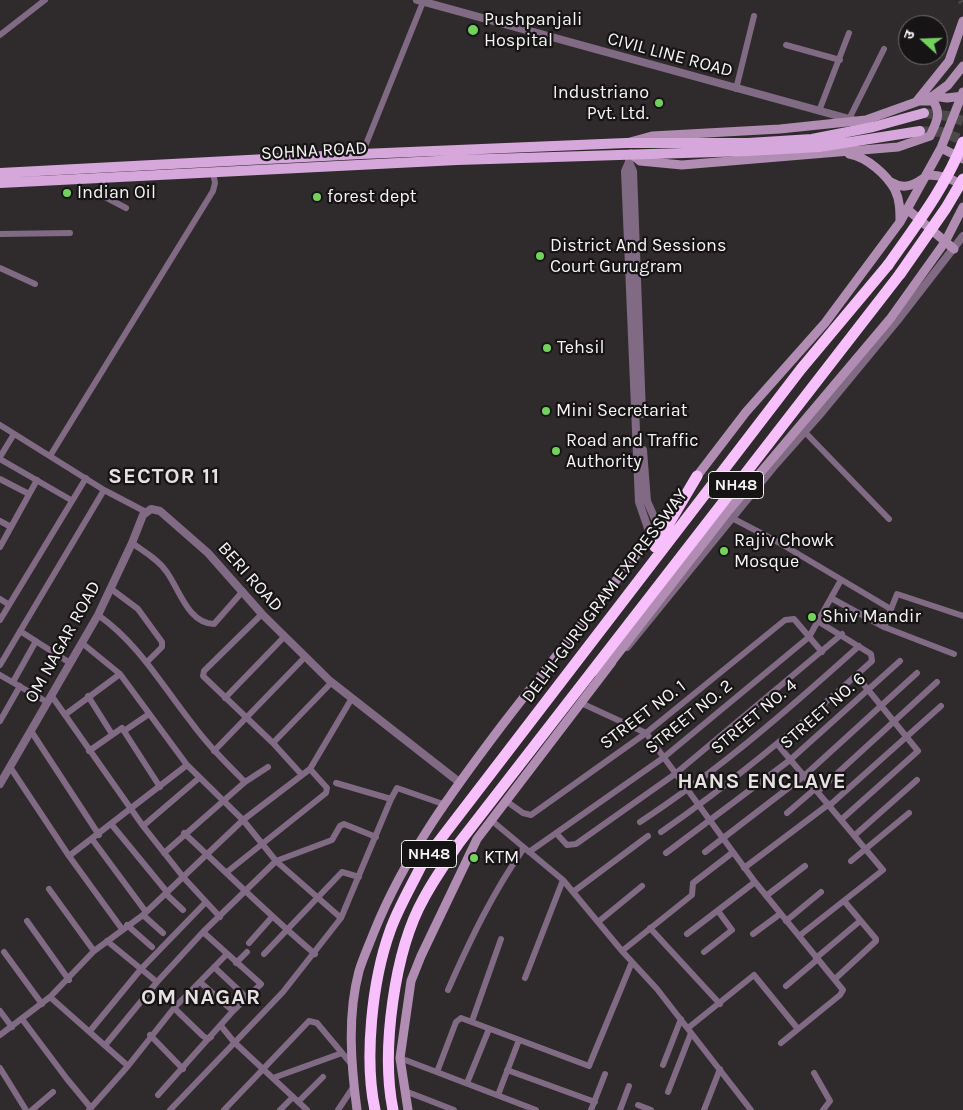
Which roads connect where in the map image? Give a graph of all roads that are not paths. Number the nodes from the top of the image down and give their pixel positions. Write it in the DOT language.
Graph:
graph roads {
  1 [pos="45,0"];
  2 [pos="420,1"];
  3 [pos="754,16"];
  4 [pos="963,21"];
  5 [pos="850,33"];
  6 [pos="0,35"];
  7 [pos="786,44"];
  8 [pos="884,49"];
  9 [pos="840,60"];
  10 [pos="963,66"];
  11 [pos="736,89"];
  12 [pos="963,95"];
  13 [pos="933,96"];
  14 [pos="917,102"];
  15 [pos="819,111"];
  16 [pos="924,113"];
  17 [pos="853,120"];
  18 [pos="920,131"];
  19 [pos="963,142"];
  20 [pos="626,143"];
  21 [pos="941,148"];
  22 [pos="844,153"];
  23 [pos="362,154"];
  24 [pos="629,157"];
  25 [pos="963,159"];
  26 [pos="879,171"];
  27 [pos="213,172"];
  28 [pos="0,174"];
  29 [pos="928,175"];
  30 [pos="963,179"];
  31 [pos="102,180"];
  32 [pos="0,183"];
  33 [pos="963,186"];
  34 [pos="963,207"];
  35 [pos="126,208"];
  36 [pos="907,209"];
  37 [pos="900,222"];
  38 [pos="70,233"];
  39 [pos="0,234"];
  40 [pos="963,236"];
  41 [pos="945,242"];
  42 [pos="954,249"];
  43 [pos="0,268"];
  44 [pos="35,284"];
  45 [pos="0,425"];
  46 [pos="802,429"];
  47 [pos="14,434"];
  48 [pos="50,456"];
  49 [pos="0,458"];
  50 [pos="697,476"];
  51 [pos="0,478"];
  52 [pos="86,478"];
  53 [pos="37,480"];
  54 [pos="104,490"];
  55 [pos="29,494"];
  56 [pos="71,500"];
  57 [pos="146,512"];
  58 [pos="729,516"];
  59 [pos="888,519"];
  60 [pos="0,521"];
  61 [pos="658,526"];
  62 [pos="11,527"];
  63 [pos="651,537"];
  64 [pos="132,543"];
  65 [pos="0,547"];
  66 [pos="841,580"];
  67 [pos="110,588"];
  68 [pos="243,591"];
  69 [pos="831,598"];
  70 [pos="0,599"];
  71 [pos="8,604"];
  72 [pos="889,608"];
  73 [pos="98,614"];
  74 [pos="262,614"];
  75 [pos="963,616"];
  76 [pos="0,620"];
  77 [pos="819,622"];
  78 [pos="884,627"];
  79 [pos="20,631"];
  80 [pos="842,634"];
  81 [pos="284,637"];
  82 [pos="808,637"];
  83 [pos="36,641"];
  84 [pos="592,642"];
  85 [pos="82,643"];
  86 [pos="859,646"];
  87 [pos="822,652"];
  88 [pos="954,654"];
  89 [pos="305,657"];
  90 [pos="613,660"];
  91 [pos="900,661"];
  92 [pos="147,662"];
  93 [pos="70,663"];
  94 [pos="0,666"];
  95 [pos="592,672"];
  96 [pos="917,672"];
  97 [pos="120,674"];
  98 [pos="0,675"];
  99 [pos="856,676"];
  100 [pos="12,682"];
  101 [pos="331,682"];
  102 [pos="936,682"];
  103 [pos="20,686"];
  104 [pos="868,692"];
  105 [pos="51,694"];
  106 [pos="88,696"];
  107 [pos="225,698"];
  108 [pos="352,698"];
  109 [pos="47,702"];
  110 [pos="581,703"];
  111 [pos="941,706"];
  112 [pos="881,707"];
  113 [pos="66,714"];
  114 [pos="149,714"];
  115 [pos="244,718"];
  116 [pos="0,721"];
  117 [pos="895,722"];
  118 [pos="124,731"];
  119 [pos="31,732"];
  120 [pos="646,733"];
  121 [pos="112,734"];
  122 [pos="907,737"];
  123 [pos="273,743"];
  124 [pos="778,745"];
  125 [pos="89,751"];
  126 [pos="214,751"];
  127 [pos="663,758"];
  128 [pos="790,760"];
  129 [pos="187,765"];
  130 [pos="268,766"];
  131 [pos="10,767"];
  132 [pos="310,769"];
  133 [pos="675,774"];
  134 [pos="302,775"];
  135 [pos="804,776"];
  136 [pos="199,778"];
  137 [pos="917,780"];
  138 [pos="245,782"];
  139 [pos="459,782"];
  140 [pos="336,783"];
  141 [pos="0,784"];
  142 [pos="160,787"];
  143 [pos="817,789"];
  144 [pos="687,791"];
  145 [pos="390,799"];
  146 [pos="222,800"];
  147 [pos="506,801"];
  148 [pos="443,804"];
  149 [pos="700,805"];
  150 [pos="830,805"];
  151 [pos="132,810"];
  152 [pos="787,813"];
  153 [pos="909,813"];
  154 [pos="842,819"];
  155 [pos="243,820"];
  156 [pos="491,820"];
  157 [pos="711,821"];
  158 [pos="640,822"];
  159 [pos="112,825"];
  160 [pos="143,826"];
  161 [pos="662,832"];
  162 [pos="556,833"];
  163 [pos="99,834"];
  164 [pos="184,834"];
  165 [pos="855,835"];
  166 [pos="648,836"];
  167 [pos="376,837"];
  168 [pos="92,840"];
  169 [pos="723,840"];
  170 [pos="262,842"];
  171 [pos="867,848"];
  172 [pos="527,850"];
  173 [pos="704,852"];
  174 [pos="164,853"];
  175 [pos="666,853"];
  176 [pos="732,853"];
  177 [pos="206,854"];
  178 [pos="69,856"];
  179 [pos="276,861"];
  180 [pos="850,862"];
  181 [pos="805,866"];
  182 [pos="744,868"];
  183 [pos="227,872"];
  184 [pos="359,877"];
  185 [pos="184,878"];
  186 [pos="563,880"];
  187 [pos="755,882"];
  188 [pos="642,886"];
  189 [pos="48,889"];
  190 [pos="247,891"];
  191 [pos="573,892"];
  192 [pos="821,892"];
  193 [pos="166,893"];
  194 [pos="766,896"];
  195 [pos="317,897"];
  196 [pos="206,902"];
  197 [pos="845,902"];
  198 [pos="183,910"];
  199 [pos="718,911"];
  200 [pos="144,913"];
  201 [pos="780,914"];
  202 [pos="220,916"];
  203 [pos="272,917"];
  204 [pos="341,918"];
  205 [pos="27,921"];
  206 [pos="786,921"];
  207 [pos="860,921"];
  208 [pos="598,922"];
  209 [pos="124,927"];
  210 [pos="650,928"];
  211 [pos="287,930"];
  212 [pos="203,932"];
  213 [pos="164,933"];
  214 [pos="687,934"];
  215 [pos="753,934"];
  216 [pos="799,936"];
  217 [pos="501,939"];
  218 [pos="107,941"];
  219 [pos="249,942"];
  220 [pos="152,947"];
  221 [pos="94,951"];
  222 [pos="622,951"];
  223 [pos="4,952"];
  224 [pos="247,952"];
  225 [pos="704,952"];
  226 [pos="226,954"];
  227 [pos="264,954"];
  228 [pos="316,954"];
  229 [pos="817,958"];
  230 [pos="632,962"];
  231 [pos="236,963"];
  232 [pos="214,967"];
  233 [pos="141,969"];
  234 [pos="525,978"];
  235 [pos="835,979"];
  236 [pos="69,980"];
  237 [pos="157,982"];
  238 [pos="200,982"];
  239 [pos="786,986"];
  240 [pos="448,990"];
  241 [pos="50,997"];
  242 [pos="247,998"];
  243 [pos="42,1004"];
  244 [pos="720,1004"];
  245 [pos="174,1008"];
  246 [pos="0,1011"];
  247 [pos="233,1011"];
  248 [pos="681,1019"];
  249 [pos="22,1020"];
  250 [pos="472,1021"];
  251 [pos="221,1026"];
  252 [pos="12,1027"];
  253 [pos="489,1029"];
  254 [pos="798,1029"];
  255 [pos="90,1031"];
  256 [pos="690,1031"];
  257 [pos="0,1035"];
  258 [pos="150,1036"];
  259 [pos="211,1038"];
  260 [pos="519,1040"];
  261 [pos="234,1042"];
  262 [pos="781,1043"];
  263 [pos="106,1044"];
  264 [pos="342,1053"];
  265 [pos="400,1058"];
  266 [pos="663,1065"];
  267 [pos="128,1066"];
  268 [pos="353,1066"];
  269 [pos="0,1068"];
  270 [pos="183,1069"];
  271 [pos="263,1069"];
  272 [pos="720,1069"];
  273 [pos="508,1070"];
  274 [pos="437,1072"];
  275 [pos="814,1073"];
  276 [pos="605,1074"];
  277 [pos="323,1077"];
  278 [pos="273,1078"];
  279 [pos="467,1083"];
  280 [pos="354,1086"];
  281 [pos="629,1086"];
  282 [pos="405,1091"];
  283 [pos="53,1092"];
  284 [pos="668,1092"];
  285 [pos="158,1095"];
  286 [pos="498,1095"];
  287 [pos="293,1097"];
  288 [pos="298,1102"];
  289 [pos="595,1102"];
  290 [pos="638,1105"];
  291 [pos="90,1109"];
  292 [pos="26,1110"];
  293 [pos="32,1110"];
  294 [pos="170,1110"];
  295 [pos="224,1110"];
  296 [pos="280,1110"];
  297 [pos="307,1110"];
  298 [pos="338,1110"];
  299 [pos="357,1110"];
  300 [pos="375,1110"];
  301 [pos="393,1110"];
  302 [pos="408,1110"];
  303 [pos="454,1110"];
  304 [pos="536,1110"];
  305 [pos="591,1110"];
  306 [pos="620,1110"];
  307 [pos="651,1110"];
  308 [pos="704,1110"];
  309 [pos="751,1110"];
  310 [pos="823,1110"];
  1 -- 6 [label="street"];
  2 -- 11 [label="street, CIVIL LINE ROAD"];
  2 -- 23 [label="street"];
  3 -- 11 [label="street"];
  4 -- 14 [label="main road"];
  5 -- 9 [label="street"];
  7 -- 9 [label="street"];
  8 -- 17 [label="street"];
  9 -- 15 [label="street"];
  10 -- 13 [label="main road"];
  11 -- 15 [label="street, CIVIL LINE ROAD"];
  12 -- 13 [label="main road"];
  12 -- 21 [label="main road"];
  13 -- 14 [label="main road"];
  14 -- 17 [label="main road"];
  14 -- 22 [label="main road"];
  15 -- 17 [label="street, CIVIL LINE ROAD"];
  16 -- 20 [label="main road, SOHNA ROAD"];
  17 -- 20 [label="main road"];
  18 -- 24 [label="main road, SOHNA ROAD"];
  19 -- 84 [label="highway, DELHI-GURUGRAM EXPRESSWAY / NH48, bridge"];
  20 -- 23 [label="main road, SOHNA ROAD"];
  21 -- 25 [label="main road"];
  21 -- 29 [label="main road"];
  22 -- 24 [label="main road"];
  22 -- 26 [label="main road"];
  23 -- 28 [label="main road, SOHNA ROAD"];
  24 -- 27 [label="main road, SOHNA ROAD"];
  24 -- 61 [label="street"];
  24 -- 63 [label="street"];
  26 -- 29 [label="main road"];
  26 -- 37 [label="main road"];
  27 -- 31 [label="main road, SOHNA ROAD"];
  27 -- 48 [label="street"];
  29 -- 33 [label="main road"];
  29 -- 36 [label="main road"];
  30 -- 95 [label="highway, DELHI-GURUGRAM EXPRESSWAY / NH48, bridge"];
  31 -- 32 [label="main road, SOHNA ROAD"];
  31 -- 35 [label="street"];
  34 -- 41 [label="main road"];
  36 -- 37 [label="main road"];
  36 -- 41 [label="main road"];
  37 -- 50 [label="main road"];
  38 -- 39 [label="street"];
  40 -- 42 [label="street"];
  41 -- 42 [label="main road"];
  41 -- 46 [label="main road"];
  42 -- 46 [label="street"];
  43 -- 44 [label="street"];
  45 -- 47 [label="street, BERI ROAD"];
  46 -- 58 [label="main road"];
  46 -- 59 [label="street"];
  47 -- 48 [label="street, BERI ROAD"];
  47 -- 49 [label="street"];
  48 -- 52 [label="street, BERI ROAD"];
  49 -- 53 [label="street"];
  50 -- 61 [label="main road"];
  50 -- 84 [label="highway"];
  51 -- 55 [label="street"];
  52 -- 54 [label="street, BERI ROAD"];
  52 -- 56 [label="street"];
  53 -- 55 [label="street"];
  53 -- 56 [label="street"];
  54 -- 57 [label="street, BERI ROAD"];
  54 -- 79 [label="street"];
  55 -- 62 [label="street"];
  56 -- 71 [label="street"];
  57 -- 64 [label="street, OM NAGAR ROAD"];
  57 -- 68 [label="street, BERI ROAD"];
  58 -- 66 [label="street"];
  58 -- 90 [label="main road"];
  60 -- 62 [label="street"];
  61 -- 63 [label="main road"];
  62 -- 65 [label="street"];
  63 -- 139 [label="main road"];
  64 -- 67 [label="street, OM NAGAR ROAD"];
  64 -- 68 [label="street"];
  66 -- 69 [label="street, STREET NO. 2"];
  66 -- 72 [label="street"];
  67 -- 73 [label="street, OM NAGAR ROAD"];
  67 -- 92 [label="street"];
  68 -- 74 [label="street, BERI ROAD"];
  69 -- 77 [label="street, STREET NO. 2"];
  69 -- 78 [label="street"];
  70 -- 71 [label="street"];
  71 -- 76 [label="street"];
  72 -- 75 [label="street"];
  72 -- 78 [label="street"];
  73 -- 85 [label="street, OM NAGAR ROAD"];
  73 -- 92 [label="street"];
  74 -- 81 [label="street, BERI ROAD"];
  74 -- 107 [label="street"];
  77 -- 80 [label="street"];
  77 -- 82 [label="street, STREET NO. 2"];
  78 -- 88 [label="street"];
  79 -- 83 [label="street"];
  79 -- 94 [label="street"];
  80 -- 86 [label="street"];
  80 -- 87 [label="street"];
  81 -- 89 [label="street, BERI ROAD"];
  81 -- 107 [label="street"];
  82 -- 87 [label="street"];
  82 -- 120 [label="street, STREET NO. 1"];
  82 -- 127 [label="street, STREET NO. 2"];
  83 -- 93 [label="street"];
  83 -- 100 [label="street"];
  84 -- 300 [label="highway, DELHI-GURUGRAM EXPRESSWAY / NH48"];
  85 -- 93 [label="street, OM NAGAR ROAD"];
  85 -- 97 [label="street"];
  86 -- 99 [label="street"];
  86 -- 144 [label="street, STREET NO. 4"];
  87 -- 133 [label="street"];
  89 -- 101 [label="street, BERI ROAD"];
  89 -- 115 [label="street"];
  90 -- 95 [label="main road"];
  90 -- 110 [label="main road"];
  91 -- 104 [label="street, STREET NO. 6"];
  92 -- 126 [label="street"];
  93 -- 105 [label="street, OM NAGAR ROAD"];
  95 -- 301 [label="highway, DELHI-GURUGRAM EXPRESSWAY / NH48"];
  96 -- 112 [label="street"];
  97 -- 106 [label="street"];
  97 -- 114 [label="street"];
  98 -- 100 [label="street"];
  99 -- 104 [label="street"];
  99 -- 124 [label="street"];
  100 -- 103 [label="street"];
  101 -- 108 [label="street, BERI ROAD"];
  101 -- 123 [label="street"];
  102 -- 117 [label="street"];
  103 -- 109 [label="street"];
  103 -- 116 [label="street"];
  104 -- 112 [label="street"];
  104 -- 128 [label="street, STREET NO. 6"];
  105 -- 109 [label="street, OM NAGAR ROAD"];
  105 -- 113 [label="street"];
  106 -- 113 [label="street"];
  106 -- 121 [label="street"];
  107 -- 115 [label="street"];
  108 -- 132 [label="street"];
  108 -- 139 [label="street, BERI ROAD"];
  109 -- 119 [label="street, OM NAGAR ROAD"];
  110 -- 120 [label="street"];
  110 -- 147 [label="main road"];
  111 -- 122 [label="street"];
  112 -- 117 [label="street"];
  112 -- 135 [label="street"];
  113 -- 125 [label="street"];
  114 -- 118 [label="street"];
  114 -- 129 [label="street"];
  115 -- 123 [label="street"];
  115 -- 126 [label="street"];
  117 -- 122 [label="street"];
  117 -- 143 [label="street"];
  118 -- 121 [label="street"];
  118 -- 142 [label="street"];
  119 -- 131 [label="street, OM NAGAR ROAD"];
  119 -- 163 [label="street"];
  120 -- 127 [label="street"];
  120 -- 147 [label="street, STREET NO. 1"];
  121 -- 125 [label="street"];
  122 -- 150 [label="street"];
  122 -- 154 [label="street"];
  123 -- 134 [label="street"];
  124 -- 128 [label="street"];
  124 -- 149 [label="street"];
  125 -- 151 [label="street"];
  126 -- 138 [label="street"];
  127 -- 133 [label="street"];
  127 -- 162 [label="street, STREET NO. 2"];
  128 -- 135 [label="street"];
  128 -- 157 [label="street, STREET NO. 6"];
  129 -- 136 [label="street"];
  129 -- 142 [label="street"];
  130 -- 138 [label="street"];
  131 -- 141 [label="street, OM NAGAR ROAD"];
  131 -- 178 [label="street"];
  132 -- 134 [label="street"];
  132 -- 170 [label="street"];
  133 -- 144 [label="street"];
  133 -- 162 [label="street"];
  134 -- 155 [label="street"];
  135 -- 143 [label="street"];
  135 -- 169 [label="street"];
  136 -- 146 [label="street"];
  136 -- 160 [label="street"];
  137 -- 165 [label="street"];
  138 -- 146 [label="street"];
  139 -- 148 [label="main road"];
  140 -- 145 [label="street"];
  142 -- 151 [label="street"];
  143 -- 150 [label="street"];
  143 -- 152 [label="street"];
  144 -- 149 [label="street"];
  144 -- 158 [label="street, STREET NO. 4"];
  145 -- 148 [label="street"];
  145 -- 167 [label="street"];
  146 -- 155 [label="street"];
  146 -- 164 [label="street"];
  147 -- 156 [label="main road"];
  148 -- 268 [label="main road"];
  149 -- 157 [label="street"];
  149 -- 161 [label="street"];
  150 -- 154 [label="street"];
  150 -- 182 [label="street"];
  151 -- 159 [label="street"];
  151 -- 160 [label="street"];
  153 -- 171 [label="street"];
  154 -- 165 [label="street"];
  155 -- 170 [label="street"];
  155 -- 177 [label="street"];
  156 -- 172 [label="street"];
  156 -- 265 [label="main road"];
  157 -- 169 [label="street"];
  157 -- 175 [label="street, STREET NO. 6"];
  159 -- 163 [label="street"];
  159 -- 193 [label="street"];
  160 -- 174 [label="street"];
  162 -- 172 [label="street, STREET NO. 2"];
  163 -- 168 [label="street"];
  164 -- 174 [label="street"];
  164 -- 177 [label="street"];
  165 -- 171 [label="street"];
  166 -- 191 [label="street"];
  167 -- 179 [label="street"];
  167 -- 184 [label="street"];
  168 -- 178 [label="street"];
  168 -- 200 [label="street"];
  169 -- 173 [label="street"];
  169 -- 176 [label="street"];
  170 -- 179 [label="street"];
  170 -- 183 [label="street"];
  171 -- 180 [label="street"];
  171 -- 197 [label="street"];
  172 -- 186 [label="street"];
  172 -- 240 [label="street, STREET NO. 2"];
  174 -- 185 [label="street"];
  176 -- 182 [label="street"];
  176 -- 210 [label="street"];
  177 -- 183 [label="street"];
  177 -- 185 [label="street"];
  178 -- 209 [label="street"];
  179 -- 190 [label="street"];
  179 -- 195 [label="street"];
  181 -- 194 [label="street"];
  182 -- 187 [label="street"];
  183 -- 190 [label="street"];
  184 -- 195 [label="street"];
  184 -- 204 [label="street"];
  185 -- 193 [label="street"];
  185 -- 196 [label="street"];
  186 -- 191 [label="street"];
  186 -- 234 [label="street"];
  187 -- 194 [label="street"];
  187 -- 199 [label="street"];
  188 -- 208 [label="street"];
  189 -- 221 [label="street"];
  190 -- 202 [label="street"];
  190 -- 203 [label="street"];
  191 -- 208 [label="street"];
  192 -- 206 [label="street"];
  193 -- 198 [label="street"];
  193 -- 200 [label="street"];
  194 -- 201 [label="street"];
  195 -- 204 [label="street"];
  195 -- 211 [label="street"];
  196 -- 202 [label="street"];
  196 -- 233 [label="street"];
  197 -- 207 [label="street"];
  197 -- 216 [label="street"];
  199 -- 214 [label="street"];
  199 -- 225 [label="street"];
  200 -- 209 [label="street"];
  200 -- 213 [label="street"];
  201 -- 206 [label="street"];
  201 -- 215 [label="street"];
  202 -- 212 [label="street"];
  203 -- 211 [label="street"];
  203 -- 219 [label="street"];
  204 -- 228 [label="street"];
  205 -- 236 [label="street"];
  206 -- 216 [label="street"];
  207 -- 229 [label="street"];
  207 -- 235 [label="street"];
  208 -- 222 [label="street"];
  209 -- 218 [label="street"];
  209 -- 220 [label="street"];
  210 -- 222 [label="street"];
  210 -- 244 [label="street"];
  211 -- 227 [label="street"];
  211 -- 228 [label="street"];
  212 -- 226 [label="street"];
  212 -- 237 [label="street"];
  216 -- 229 [label="street"];
  217 -- 250 [label="street"];
  218 -- 221 [label="street"];
  218 -- 233 [label="street"];
  221 -- 236 [label="street"];
  222 -- 230 [label="street"];
  223 -- 243 [label="street"];
  224 -- 231 [label="street"];
  226 -- 231 [label="street"];
  226 -- 232 [label="street"];
  228 -- 261 [label="street"];
  229 -- 235 [label="street"];
  229 -- 239 [label="street"];
  230 -- 248 [label="street"];
  230 -- 260 [label="street"];
  231 -- 242 [label="street"];
  232 -- 238 [label="street"];
  232 -- 242 [label="street"];
  233 -- 237 [label="street"];
  233 -- 255 [label="street"];
  235 -- 254 [label="street"];
  236 -- 241 [label="street"];
  237 -- 263 [label="street"];
  238 -- 245 [label="street"];
  238 -- 247 [label="street"];
  241 -- 243 [label="street"];
  241 -- 255 [label="street"];
  242 -- 247 [label="street"];
  243 -- 249 [label="street"];
  244 -- 254 [label="street"];
  244 -- 256 [label="street"];
  245 -- 258 [label="street"];
  245 -- 259 [label="street"];
  246 -- 252 [label="street"];
  247 -- 251 [label="street"];
  248 -- 256 [label="street"];
  248 -- 266 [label="street"];
  249 -- 252 [label="street"];
  249 -- 291 [label="street"];
  250 -- 253 [label="street"];
  250 -- 274 [label="street"];
  251 -- 259 [label="street"];
  251 -- 261 [label="street"];
  252 -- 257 [label="street"];
  253 -- 260 [label="street"];
  253 -- 279 [label="street"];
  254 -- 262 [label="street"];
  255 -- 263 [label="street"];
  256 -- 272 [label="street"];
  256 -- 284 [label="street"];
  258 -- 267 [label="street"];
  258 -- 270 [label="street"];
  259 -- 270 [label="street"];
  260 -- 273 [label="street"];
  261 -- 271 [label="street"];
  261 -- 294 [label="street"];
  263 -- 267 [label="street"];
  264 -- 268 [label="street"];
  264 -- 271 [label="street"];
  264 -- 278 [label="street"];
  265 -- 274 [label="street"];
  265 -- 282 [label="main road"];
  267 -- 291 [label="street"];
  268 -- 280 [label="main road"];
  269 -- 292 [label="street"];
  270 -- 285 [label="street"];
  271 -- 278 [label="street"];
  271 -- 295 [label="street"];
  272 -- 308 [label="street"];
  272 -- 309 [label="street"];
  273 -- 286 [label="street"];
  273 -- 289 [label="street"];
  274 -- 279 [label="street"];
  275 -- 310 [label="street"];
  276 -- 289 [label="street"];
  277 -- 288 [label="street"];
  278 -- 287 [label="street"];
  279 -- 286 [label="street"];
  280 -- 298 [label="street"];
  280 -- 299 [label="main road"];
  281 -- 306 [label="street"];
  282 -- 302 [label="main road"];
  282 -- 303 [label="street"];
  283 -- 293 [label="street"];
  286 -- 304 [label="street"];
  287 -- 288 [label="street"];
  287 -- 296 [label="street"];
  288 -- 297 [label="street"];
  289 -- 305 [label="street"];
  290 -- 307 [label="street"];
}
